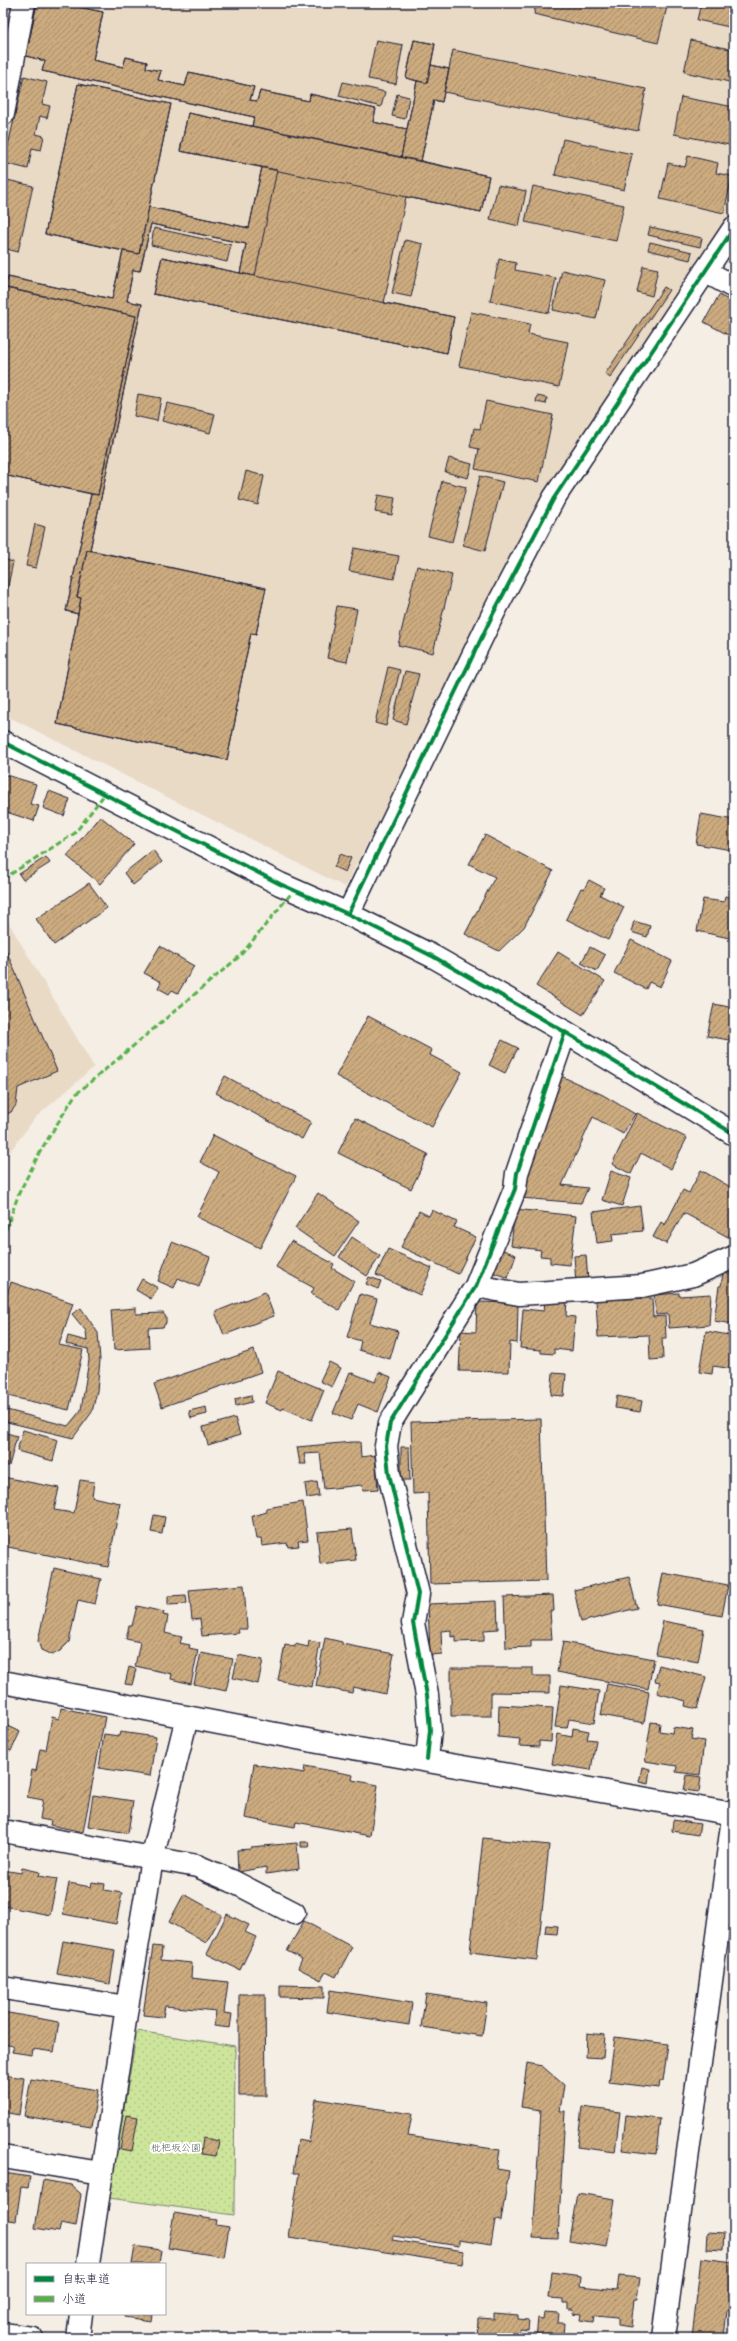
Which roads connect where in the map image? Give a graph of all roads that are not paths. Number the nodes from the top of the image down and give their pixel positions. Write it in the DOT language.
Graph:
graph roads {
  1 [pos="24,3"];
  2 [pos="6,82"];
  3 [pos="3,114"];
  4 [pos="734,228"];
  5 [pos="705,271"];
  6 [pos="734,287"];
  7 [pos="3,742"];
  8 [pos="348,914"];
  9 [pos="565,1032"];
  10 [pos="734,1134"];
  11 [pos="734,1257"];
  12 [pos="476,1286"];
  13 [pos="3,1682"];
  14 [pos="187,1717"];
  15 [pos="427,1759"];
  16 [pos="734,1810"];
  17 [pos="734,1814"];
  18 [pos="3,1831"];
  19 [pos="152,1859"];
  20 [pos="294,1913"];
  21 [pos="3,1988"];
  22 [pos="127,2008"];
  23 [pos="3,2157"];
  24 [pos="101,2173"];
  25 [pos="88,2263"];
  26 [pos="81,2315"];
  27 [pos="3,2334"];
  28 [pos="32,2338"];
  29 [pos="78,2338"];
  30 [pos="663,2338"];
  1 -- 2 [label="street"];
  2 -- 3 [label="street"];
  4 -- 5 [label="street"];
  5 -- 6 [label="street"];
  5 -- 8 [label="street"];
  7 -- 8 [label="street"];
  8 -- 9 [label="street"];
  9 -- 10 [label="street"];
  9 -- 12 [label="street"];
  11 -- 12 [label="street"];
  12 -- 15 [label="street"];
  13 -- 14 [label="street"];
  14 -- 15 [label="street"];
  14 -- 19 [label="street"];
  15 -- 17 [label="street"];
  16 -- 17 [label="street"];
  17 -- 30 [label="street"];
  18 -- 19 [label="street"];
  19 -- 20 [label="street"];
  19 -- 22 [label="street"];
  21 -- 22 [label="street"];
  22 -- 24 [label="street"];
  23 -- 24 [label="street"];
  24 -- 25 [label="street"];
  26 -- 29 [label="street"];
  27 -- 28 [label="street"];
}
